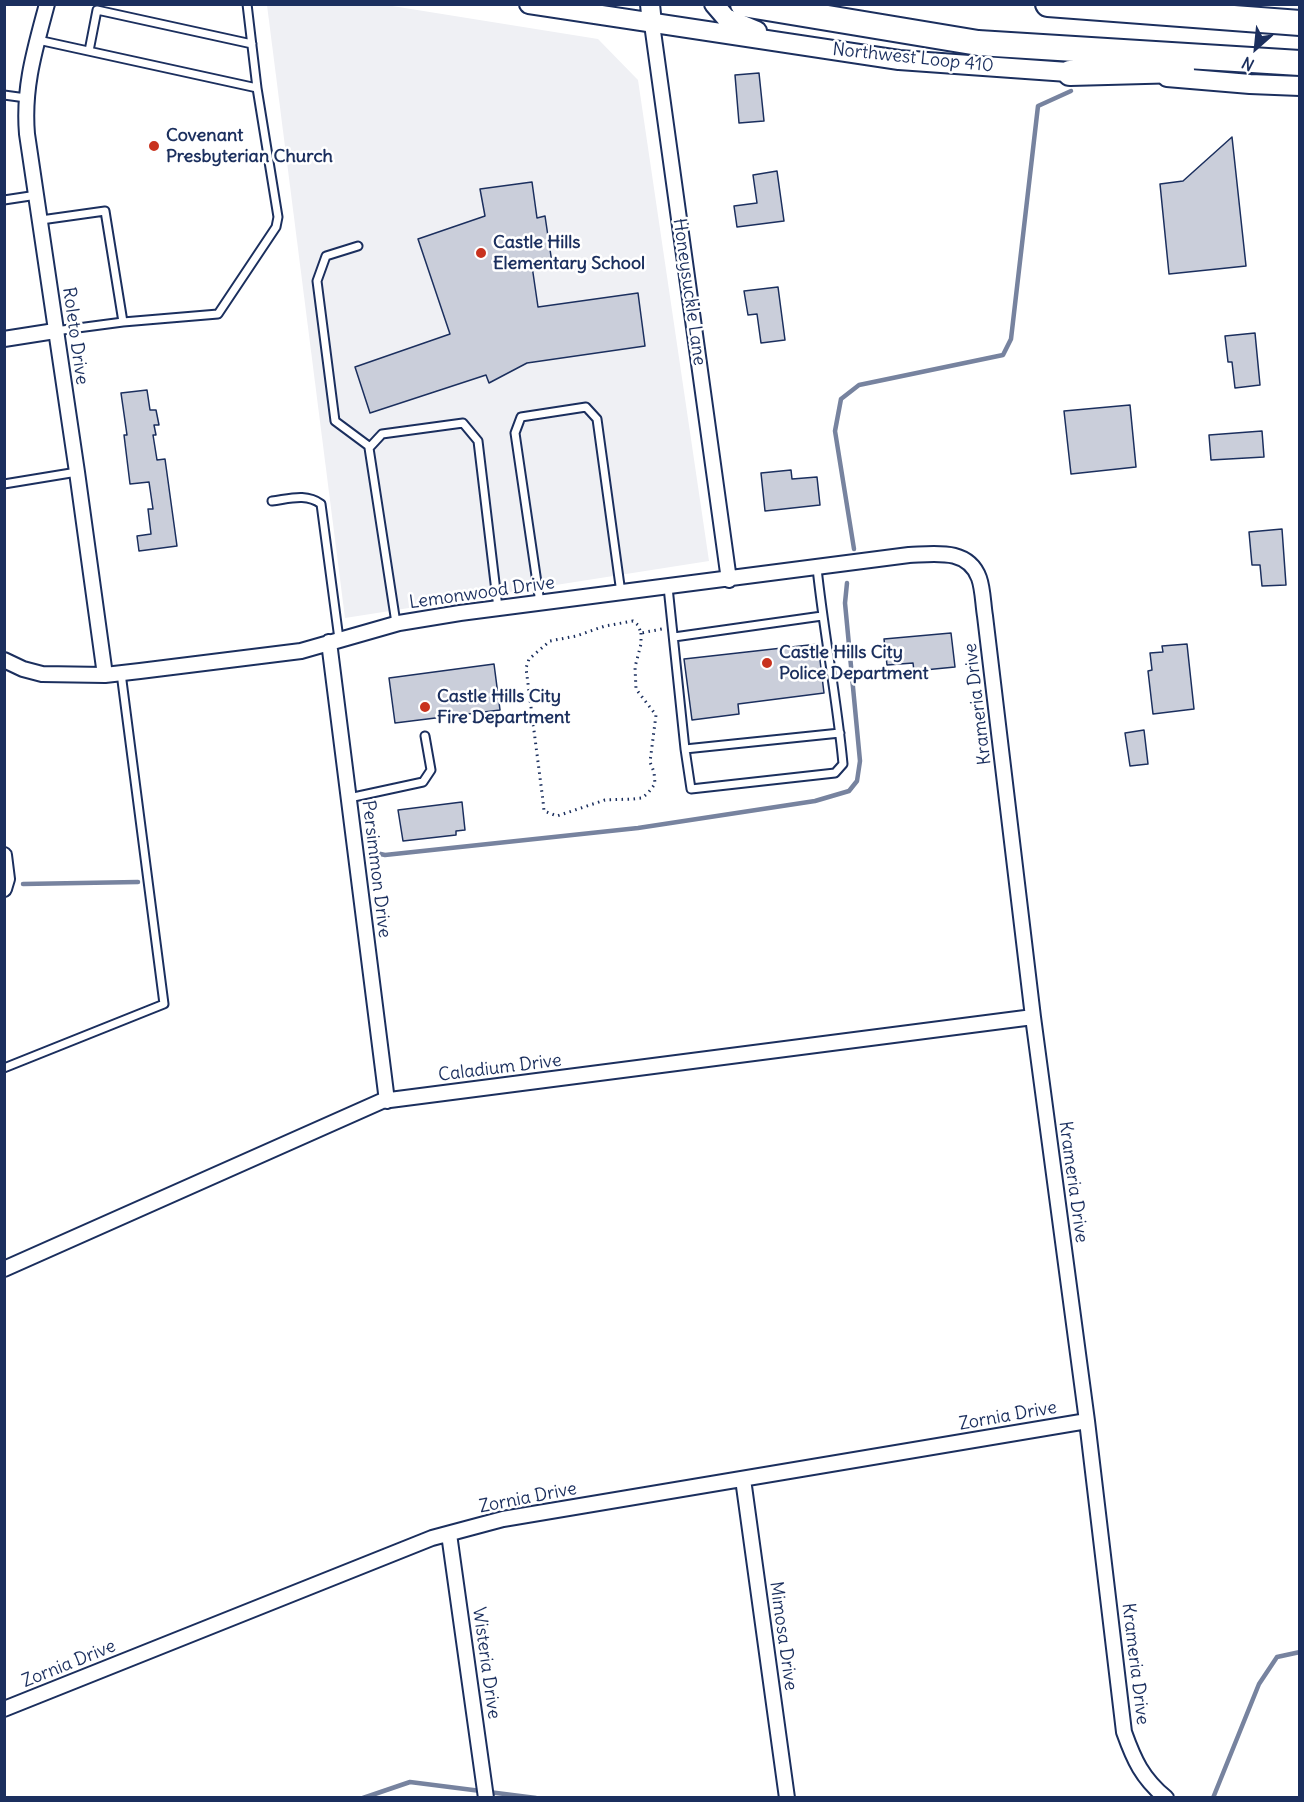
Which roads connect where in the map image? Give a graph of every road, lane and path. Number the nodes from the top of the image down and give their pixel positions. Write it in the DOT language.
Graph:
graph roads {
  1 [pos="47,4"];
  2 [pos="247,4"];
  3 [pos="529,4"];
  4 [pos="650,4"];
  5 [pos="714,4"];
  6 [pos="1048,4"];
  7 [pos="554,7"];
  8 [pos="753,7"];
  9 [pos="1299,23"];
  10 [pos="652,24"];
  11 [pos="38,40"];
  12 [pos="781,42"];
  13 [pos="252,44"];
  14 [pos="89,51"];
  15 [pos="1299,65"];
  16 [pos="1071,73"];
  17 [pos="1299,86"];
  18 [pos="257,88"];
  19 [pos="4,94"];
  20 [pos="26,98"];
  21 [pos="37,195"];
  22 [pos="4,200"];
  23 [pos="40,220"];
  24 [pos="358,246"];
  25 [pos="123,322"];
  26 [pos="55,332"];
  27 [pos="4,339"];
  28 [pos="370,447"];
  29 [pos="77,472"];
  30 [pos="4,484"];
  31 [pos="272,501"];
  32 [pos="968,561"];
  33 [pos="817,568"];
  34 [pos="729,580"];
  35 [pos="668,587"];
  36 [pos="621,593"];
  37 [pos="540,603"];
  38 [pos="498,608"];
  39 [pos="822,616"];
  40 [pos="396,623"];
  41 [pos="672,627"];
  42 [pos="641,633"];
  43 [pos="674,637"];
  44 [pos="334,640"];
  45 [pos="7,666"];
  46 [pos="121,673"];
  47 [pos="105,675"];
  48 [pos="840,733"];
  49 [pos="425,736"];
  50 [pos="686,749"];
  51 [pos="349,798"];
  52 [pos="4,855"];
  53 [pos="4,890"];
  54 [pos="1033,1017"];
  55 [pos="4,1068"];
  56 [pos="387,1101"];
  57 [pos="4,1269"];
  58 [pos="1087,1420"];
  59 [pos="743,1479"];
  60 [pos="449,1534"];
  61 [pos="4,1709"];
  62 [pos="486,1797"];
  63 [pos="787,1797"];
  64 [pos="1166,1797"];
  1 -- 11 [label="street, Roleto Drive"];
  2 -- 13 [label="lane"];
  3 -- 7 [label="main road, Northwest Loop 410"];
  4 -- 10 [label="main road, Honeysuckle Lane"];
  5 -- 12 [label="main road"];
  6 -- 9 [label="highway"];
  7 -- 10 [label="main road, Northwest Loop 410"];
  8 -- 15 [label="highway"];
  10 -- 12 [label="main road, Northwest Loop 410"];
  10 -- 34 [label="street, Honeysuckle Lane"];
  11 -- 14 [label="lane"];
  11 -- 20 [label="street, Roleto Drive"];
  12 -- 16 [label="main road, Northwest Loop 410"];
  13 -- 14 [label="lane"];
  13 -- 18 [label="lane"];
  14 -- 18 [label="lane"];
  15 -- 16 [label="highway"];
  16 -- 17 [label="main road, Northwest Loop 410"];
  18 -- 25 [label="lane"];
  19 -- 20 [label="lane"];
  20 -- 21 [label="street, Roleto Drive"];
  21 -- 22 [label="lane"];
  21 -- 23 [label="street, Roleto Drive"];
  23 -- 25 [label="lane"];
  23 -- 26 [label="street, Roleto Drive"];
  24 -- 28 [label="lane"];
  25 -- 26 [label="lane"];
  26 -- 27 [label="street"];
  26 -- 29 [label="street, Roleto Drive"];
  28 -- 38 [label="lane"];
  28 -- 40 [label="lane"];
  29 -- 30 [label="lane"];
  29 -- 47 [label="street, Roleto Drive"];
  31 -- 44 [label="lane"];
  32 -- 33 [label="street, Lemonwood Drive"];
  32 -- 54 [label="street, Krameria Drive"];
  33 -- 34 [label="street, Lemonwood Drive"];
  33 -- 39 [label="lane"];
  34 -- 35 [label="street, Lemonwood Drive"];
  35 -- 36 [label="street, Lemonwood Drive"];
  35 -- 41 [label="lane"];
  36 -- 37 [label="street, Lemonwood Drive"];
  36 -- 37 [label="lane"];
  37 -- 38 [label="street, Lemonwood Drive"];
  38 -- 40 [label="street, Lemonwood Drive"];
  39 -- 43 [label="lane"];
  39 -- 48 [label="lane"];
  40 -- 44 [label="street, Lemonwood Drive"];
  41 -- 42 [label="path"];
  41 -- 43 [label="lane"];
  42 -- 42 [label="path"];
  43 -- 50 [label="lane"];
  44 -- 46 [label="street, Lemonwood Drive"];
  44 -- 51 [label="street, Persimmon Drive"];
  45 -- 47 [label="street, Lemonwood Drive"];
  46 -- 47 [label="street, Lemonwood Drive"];
  46 -- 55 [label="lane"];
  48 -- 50 [label="lane"];
  48 -- 50 [label="lane"];
  49 -- 51 [label="lane"];
  51 -- 56 [label="street, Persimmon Drive"];
  52 -- 53 [label="street"];
  54 -- 56 [label="street, Caladium Drive"];
  54 -- 58 [label="street, Krameria Drive"];
  56 -- 57 [label="street, Caladium Drive"];
  58 -- 59 [label="street, Zornia Drive"];
  58 -- 64 [label="street, Krameria Drive"];
  59 -- 60 [label="street, Zornia Drive"];
  59 -- 63 [label="street, Mimosa Drive"];
  60 -- 61 [label="street, Zornia Drive"];
  60 -- 62 [label="street, Wisteria Drive"];
}
